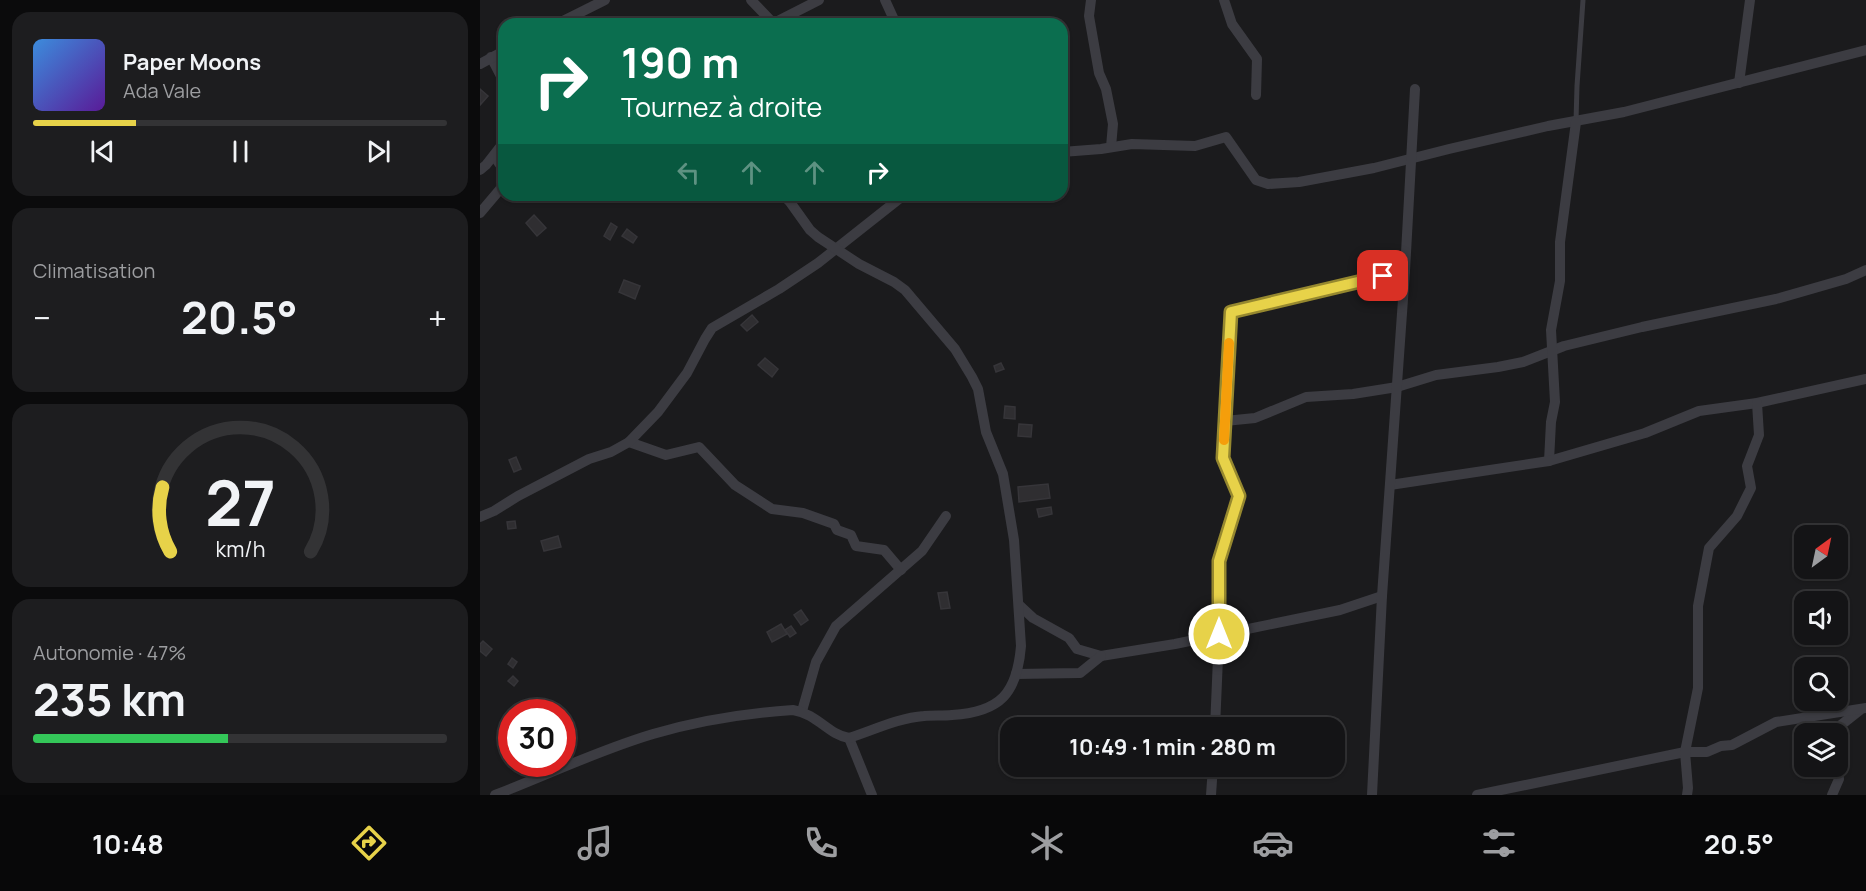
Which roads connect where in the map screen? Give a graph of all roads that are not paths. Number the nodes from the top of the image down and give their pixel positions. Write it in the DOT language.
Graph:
graph roads {
  1 [pos="751,0"];
  2 [pos="819,0"];
  3 [pos="885,0"];
  4 [pos="1091,0"];
  5 [pos="1224,0"];
  6 [pos="1583,0"];
  7 [pos="1750,0"];
  8 [pos="602,1"];
  9 [pos="569,18"];
  10 [pos="768,18"];
  11 [pos="783,18"];
  12 [pos="893,18"];
  13 [pos="1866,50"];
  14 [pos="498,54"];
  15 [pos="491,57"];
  16 [pos="480,64"];
  17 [pos="498,70"];
  18 [pos="1739,83"];
  19 [pos="1415,89"];
  20 [pos="1256,95"];
  21 [pos="1576,122"];
  22 [pos="1111,147"];
  23 [pos="1068,151"];
  24 [pos="498,154"];
  25 [pos="1410,158"];
  26 [pos="480,170"];
  27 [pos="498,192"];
  28 [pos="789,201"];
  29 [pos="897,201"];
  30 [pos="480,213"];
  31 [pos="837,249"];
  32 [pos="1866,270"];
  33 [pos="1405,271"];
  34 [pos="1553,350"];
  35 [pos="1866,379"];
  36 [pos="1397,387"];
  37 [pos="1757,403"];
  38 [pos="1226,421"];
  39 [pos="629,442"];
  40 [pos="1549,461"];
  41 [pos="1390,485"];
  42 [pos="946,516"];
  43 [pos="480,517"];
  44 [pos="900,570"];
  45 [pos="1382,596"];
  46 [pos="1018,605"];
  47 [pos="1219,634"];
  48 [pos="1101,656"];
  49 [pos="1016,674"];
  50 [pos="1864,709"];
  51 [pos="802,711"];
  52 [pos="1215,717"];
  53 [pos="1844,723"];
  54 [pos="849,738"];
  55 [pos="1685,752"];
  56 [pos="1212,777"];
  57 [pos="1839,777"];
  58 [pos="495,795"];
  59 [pos="872,795"];
  60 [pos="1211,795"];
  61 [pos="1372,795"];
  62 [pos="1477,795"];
  63 [pos="1686,795"];
  64 [pos="1832,795"];
  1 -- 10 [label="street"];
  2 -- 11 [label="street"];
  3 -- 12 [label="street"];
  4 -- 22 [label="street"];
  5 -- 20 [label="street"];
  6 -- 21 [label="lane"];
  7 -- 18 [label="street"];
  8 -- 9 [label="street"];
  13 -- 18 [label="street"];
  14 -- 15 [label="street"];
  15 -- 16 [label="street"];
  15 -- 17 [label="street"];
  18 -- 21 [label="street"];
  19 -- 25 [label="street"];
  21 -- 25 [label="street"];
  21 -- 34 [label="street"];
  22 -- 23 [label="street"];
  22 -- 25 [label="street"];
  24 -- 26 [label="street"];
  25 -- 33 [label="street"];
  27 -- 30 [label="street"];
  28 -- 31 [label="street"];
  29 -- 31 [label="street"];
  31 -- 39 [label="street"];
  31 -- 46 [label="street"];
  32 -- 34 [label="street"];
  33 -- 36 [label="street"];
  33 -- 38 [label="street"];
  34 -- 36 [label="street"];
  34 -- 40 [label="street"];
  35 -- 37 [label="street"];
  36 -- 38 [label="street"];
  36 -- 41 [label="street"];
  37 -- 40 [label="street"];
  37 -- 55 [label="street"];
  38 -- 47 [label="street"];
  39 -- 43 [label="street"];
  39 -- 44 [label="street"];
  40 -- 41 [label="street"];
  41 -- 45 [label="street"];
  42 -- 44 [label="street"];
  44 -- 51 [label="street"];
  45 -- 47 [label="street"];
  45 -- 61 [label="street"];
  46 -- 48 [label="street"];
  46 -- 49 [label="street"];
  47 -- 48 [label="street"];
  47 -- 52 [label="street"];
  48 -- 49 [label="street"];
  49 -- 54 [label="street"];
  50 -- 53 [label="street"];
  50 -- 55 [label="street"];
  51 -- 54 [label="street"];
  51 -- 58 [label="street"];
  54 -- 59 [label="street"];
  55 -- 62 [label="street"];
  55 -- 63 [label="street"];
  56 -- 60 [label="street"];
  57 -- 64 [label="street"];
}
